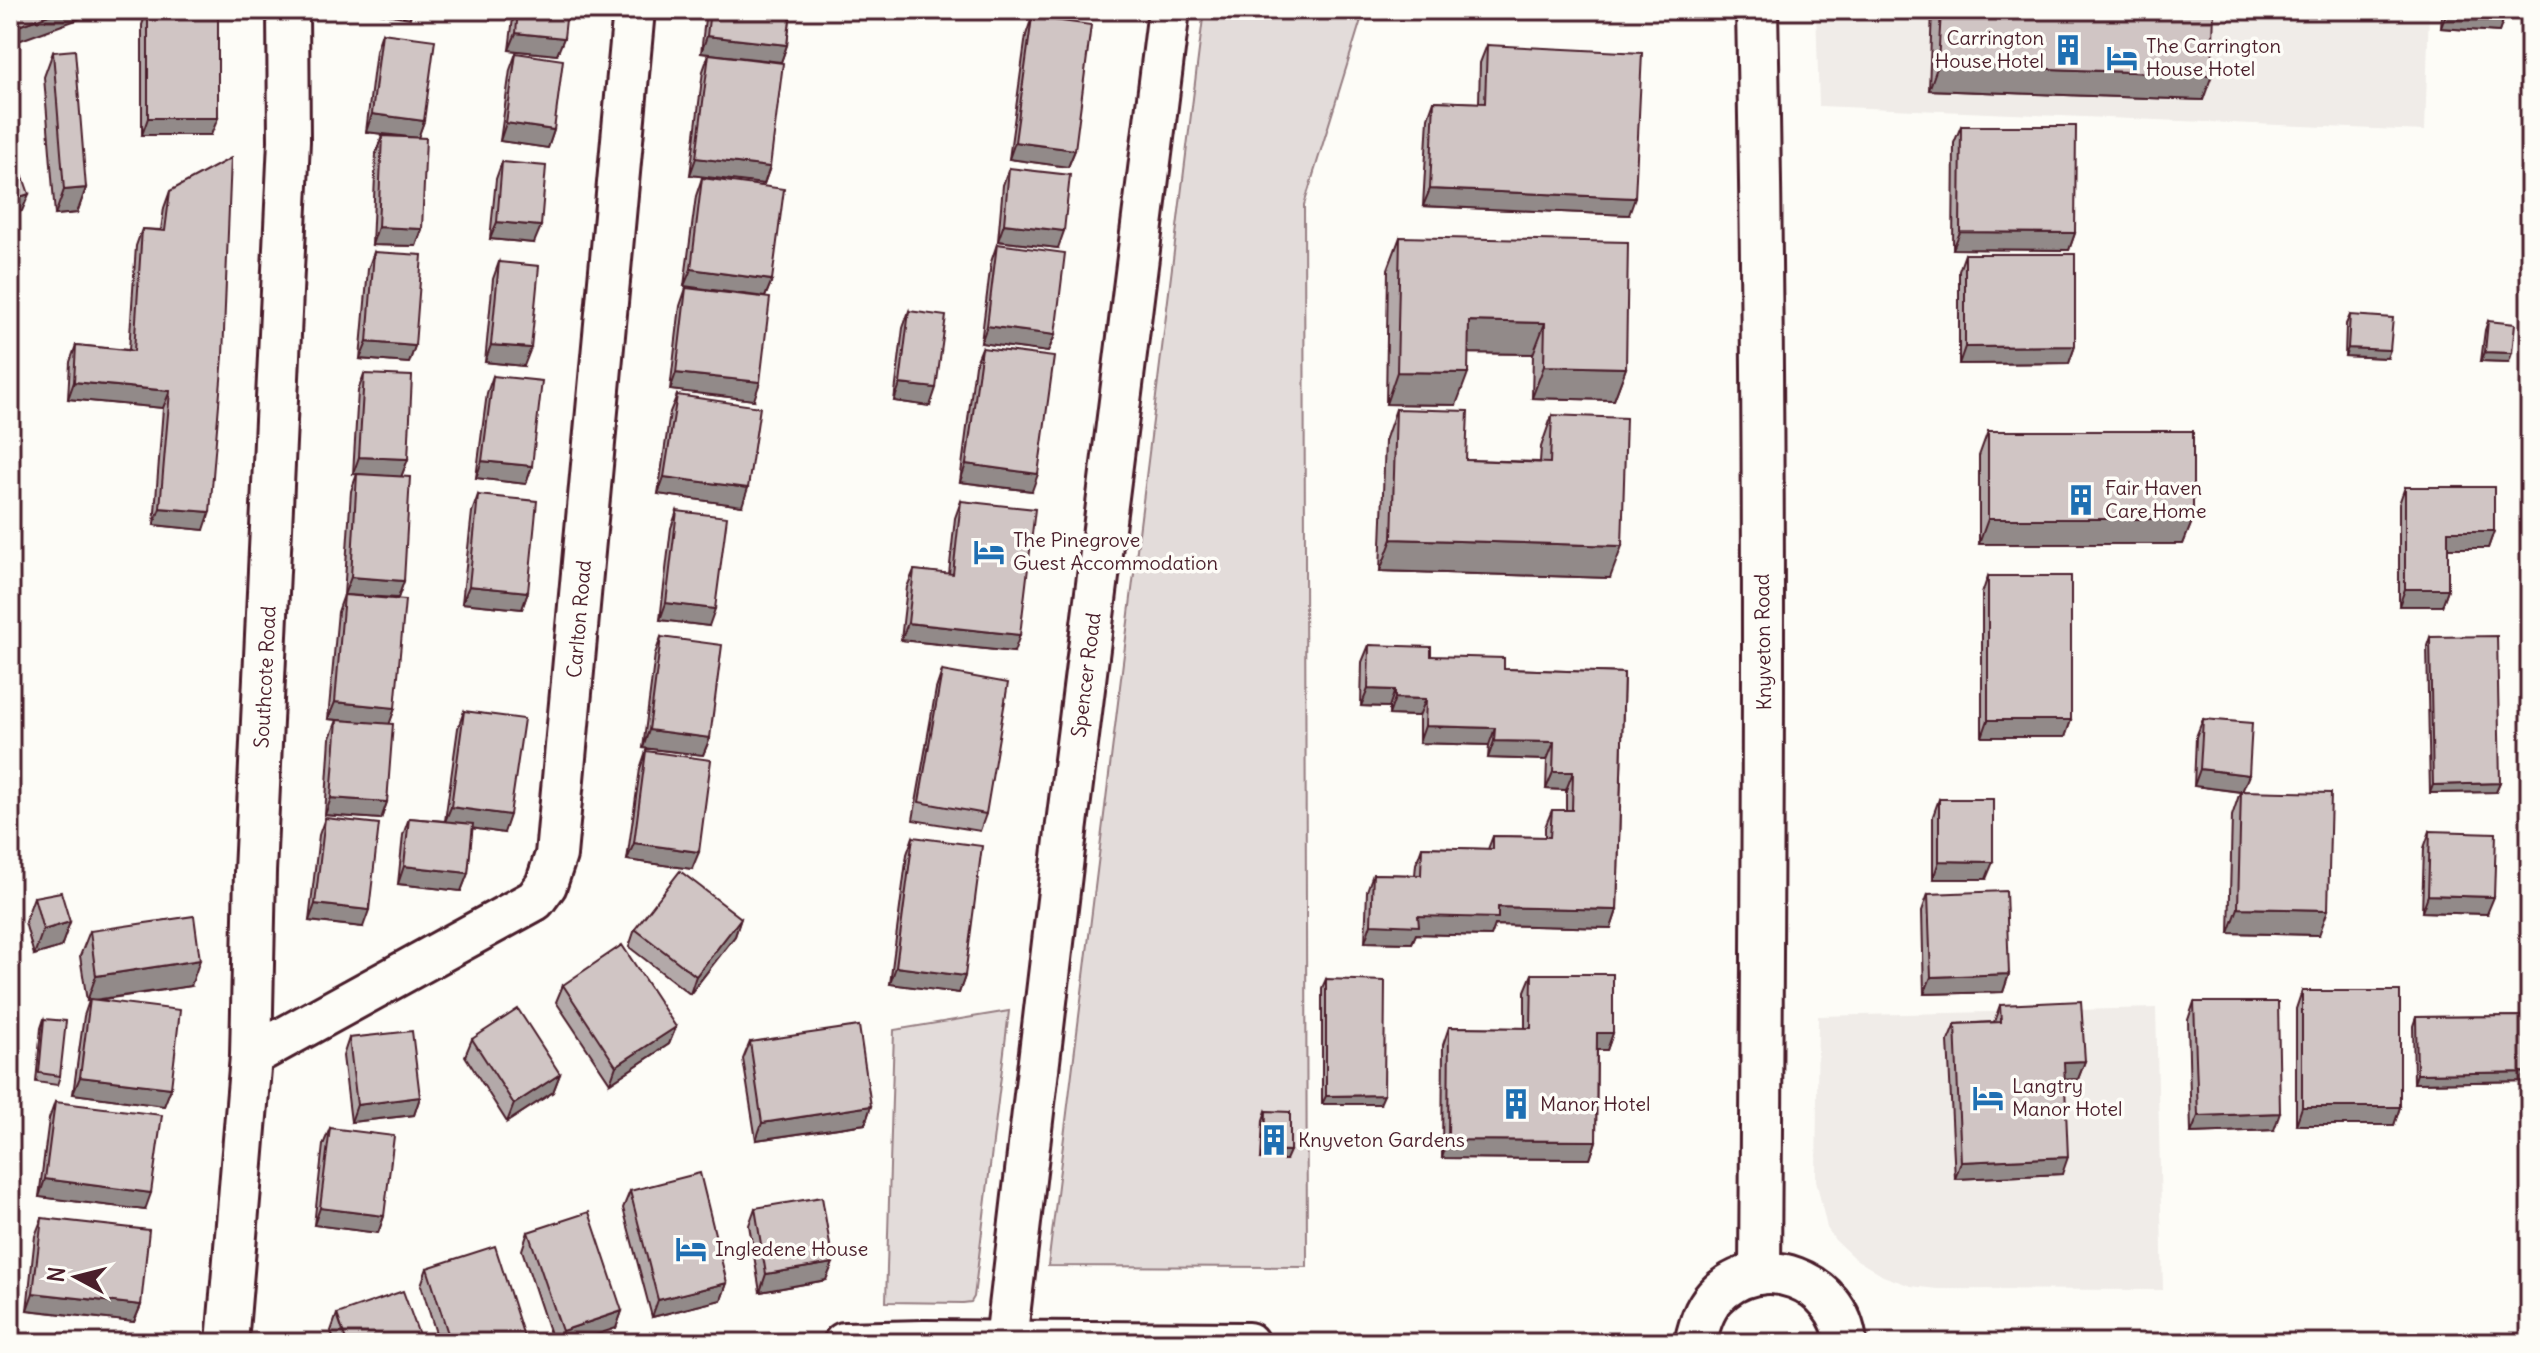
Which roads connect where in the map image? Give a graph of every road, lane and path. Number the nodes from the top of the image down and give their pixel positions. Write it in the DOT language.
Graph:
graph roads {
  1 [pos="288,10"];
  2 [pos="634,10"];
  3 [pos="1169,10"];
  4 [pos="1757,10"];
  5 [pos="251,1056"];
  6 [pos="1760,1274"];
  7 [pos="1006,1341"];
  8 [pos="924,1342"];
  9 [pos="227,1343"];
  10 [pos="844,1343"];
  11 [pos="1248,1343"];
  12 [pos="1695,1343"];
  13 [pos="1846,1343"];
  1 -- 5 [label="street, Southcote Road"];
  2 -- 5 [label="street, Carlton Road"];
  3 -- 7 [label="street, Spencer Road"];
  4 -- 6 [label="street, Knyveton Road"];
  5 -- 9 [label="street, Southcote Road"];
  6 -- 12 [label="street"];
  6 -- 13 [label="street"];
  7 -- 8 [label="street"];
  7 -- 11 [label="street"];
  8 -- 10 [label="street"];
}
